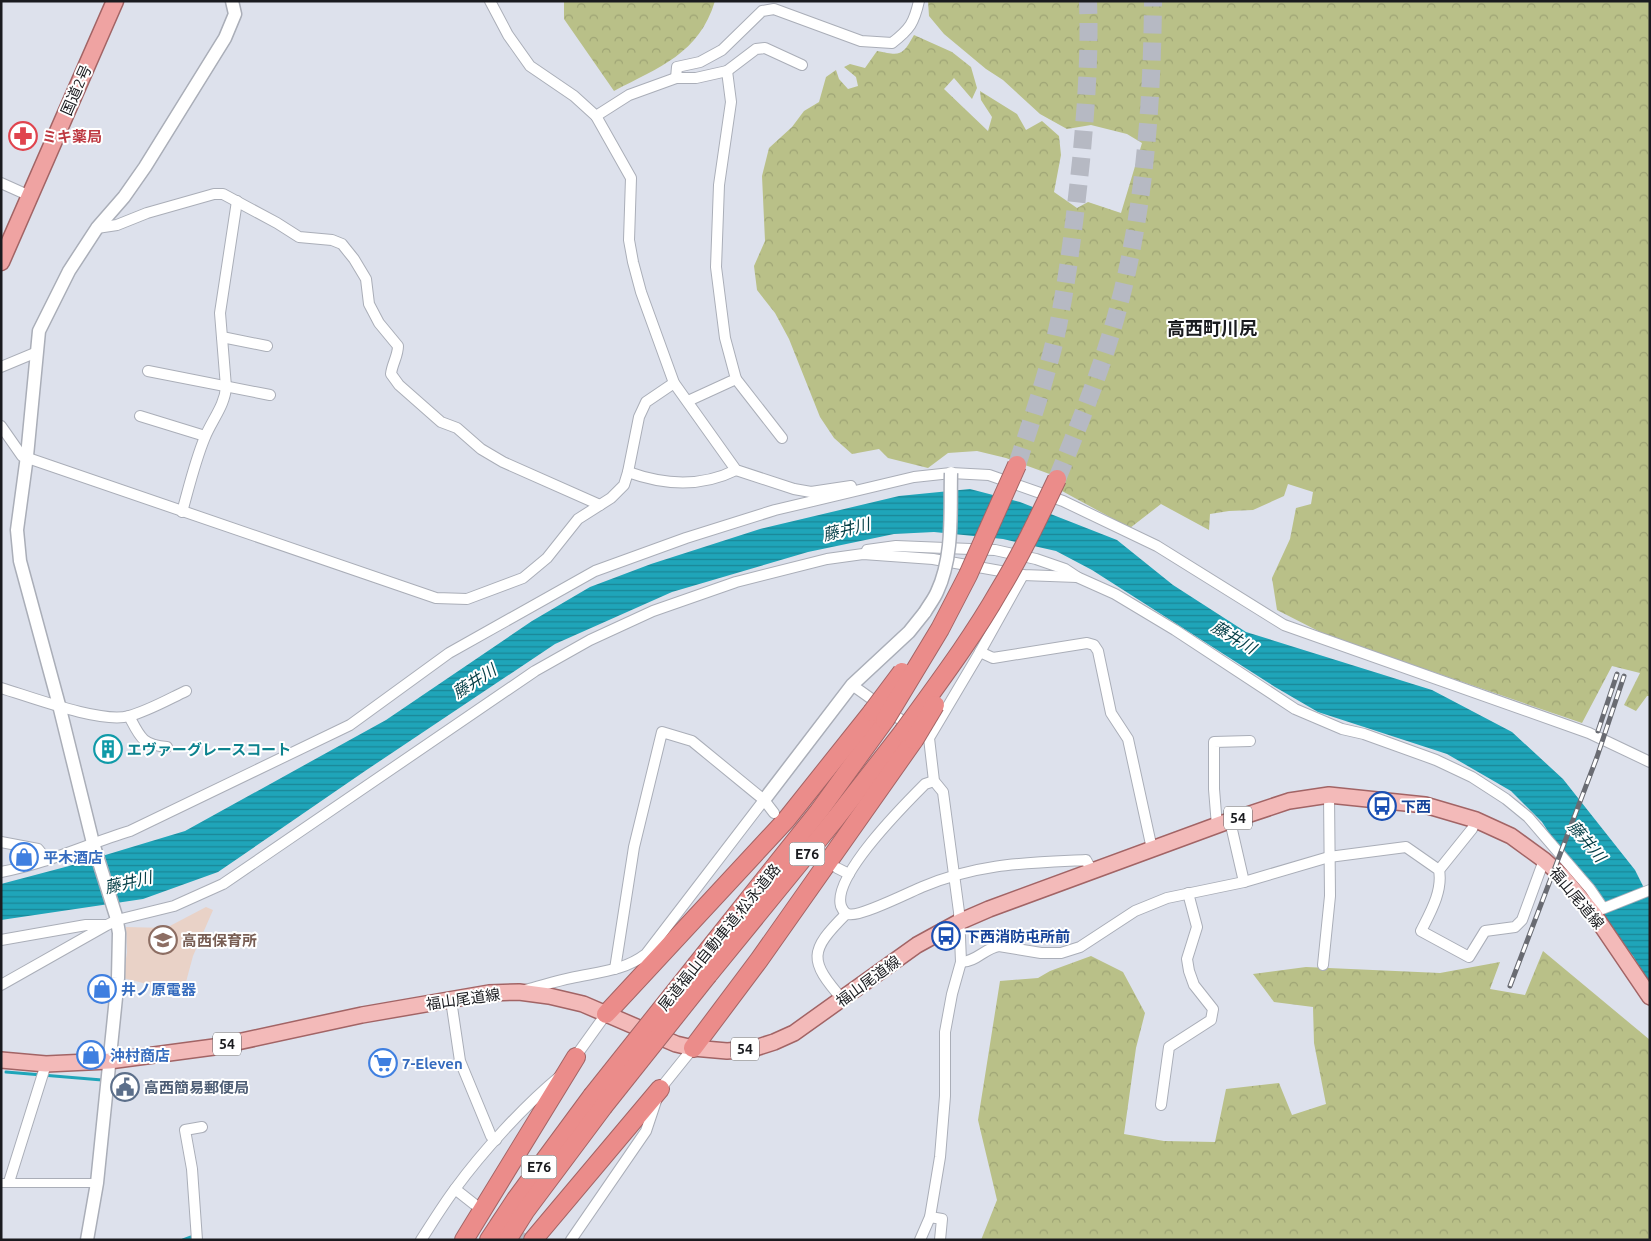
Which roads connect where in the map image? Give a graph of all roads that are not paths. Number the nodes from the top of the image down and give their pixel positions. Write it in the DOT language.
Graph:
graph roads {
  1 [pos="115,1"];
  2 [pos="232,1"];
  3 [pos="490,1"];
  4 [pos="919,1"];
  5 [pos="802,65"];
  6 [pos="727,71"];
  7 [pos="676,78"];
  8 [pos="596,116"];
  9 [pos="1,183"];
  10 [pos="30,196"];
  11 [pos="237,201"];
  12 [pos="98,228"];
  13 [pos="1,262"];
  14 [pos="222,336"];
  15 [pos="267,346"];
  16 [pos="37,352"];
  17 [pos="1,366"];
  18 [pos="148,370"];
  19 [pos="736,379"];
  20 [pos="674,383"];
  21 [pos="226,387"];
  22 [pos="270,395"];
  23 [pos="688,401"];
  24 [pos="140,416"];
  25 [pos="1,426"];
  26 [pos="205,436"];
  27 [pos="782,438"];
  28 [pos="27,456"];
  29 [pos="1017,465"];
  30 [pos="736,470"];
  31 [pos="628,472"];
  32 [pos="951,473"];
  33 [pos="914,476"];
  34 [pos="1057,479"];
  35 [pos="600,505"];
  36 [pos="182,512"];
  37 [pos="863,554"];
  38 [pos="1023,575"];
  39 [pos="1077,576"];
  40 [pos="980,652"];
  41 [pos="852,685"];
  42 [pos="1,688"];
  43 [pos="186,691"];
  44 [pos="59,705"];
  45 [pos="129,716"];
  46 [pos="878,716"];
  47 [pos="915,737"];
  48 [pos="1250,741"];
  49 [pos="166,747"];
  50 [pos="1650,762"];
  51 [pos="934,781"];
  52 [pos="1329,795"];
  53 [pos="764,800"];
  54 [pos="774,814"];
  55 [pos="1476,820"];
  56 [pos="1224,823"];
  57 [pos="1,842"];
  58 [pos="94,846"];
  59 [pos="1152,849"];
  60 [pos="1329,857"];
  61 [pos="47,860"];
  62 [pos="1544,860"];
  63 [pos="838,868"];
  64 [pos="1439,870"];
  65 [pos="1092,871"];
  66 [pos="1,872"];
  67 [pos="848,874"];
  68 [pos="954,874"];
  69 [pos="1244,882"];
  70 [pos="1650,890"];
  71 [pos="1188,893"];
  72 [pos="1600,910"];
  73 [pos="846,914"];
  74 [pos="114,920"];
  75 [pos="959,922"];
  76 [pos="1,940"];
  77 [pos="961,962"];
  78 [pos="1323,965"];
  79 [pos="615,969"];
  80 [pos="702,970"];
  81 [pos="1,985"];
  82 [pos="519,992"];
  83 [pos="1650,997"];
  84 [pos="450,1000"];
  85 [pos="843,1000"];
  86 [pos="606,1014"];
  87 [pos="693,1048"];
  88 [pos="576,1057"];
  89 [pos="1,1060"];
  90 [pos="109,1061"];
  91 [pos="46,1064"];
  92 [pos="660,1089"];
  93 [pos="597,1101"];
  94 [pos="1161,1105"];
  95 [pos="202,1127"];
  96 [pos="496,1140"];
  97 [pos="5,1182"];
  98 [pos="97,1183"];
  99 [pos="455,1188"];
  100 [pos="474,1204"];
  101 [pos="930,1217"];
  102 [pos="87,1240"];
  103 [pos="197,1240"];
  104 [pos="421,1240"];
  105 [pos="464,1240"];
  106 [pos="488,1240"];
  107 [pos="507,1240"];
  108 [pos="533,1240"];
  109 [pos="571,1240"];
  110 [pos="920,1240"];
  111 [pos="940,1240"];
  1 -- 10 [label="highway, 国道2号"];
  2 -- 12 [label="street"];
  3 -- 8 [label="street"];
  4 -- 7 [label="street"];
  5 -- 6 [label="street"];
  6 -- 7 [label="street"];
  6 -- 19 [label="street"];
  7 -- 8 [label="street"];
  8 -- 20 [label="street"];
  9 -- 10 [label="street"];
  10 -- 13 [label="highway, 国道2号"];
  11 -- 12 [label="street"];
  11 -- 14 [label="street"];
  11 -- 35 [label="street"];
  12 -- 16 [label="street"];
  14 -- 15 [label="street"];
  14 -- 21 [label="street"];
  16 -- 17 [label="street"];
  16 -- 28 [label="street"];
  18 -- 21 [label="street"];
  19 -- 23 [label="street"];
  19 -- 27 [label="street"];
  20 -- 23 [label="street"];
  20 -- 31 [label="street"];
  21 -- 22 [label="street"];
  21 -- 26 [label="street"];
  23 -- 30 [label="street"];
  24 -- 26 [label="street"];
  25 -- 28 [label="street"];
  26 -- 36 [label="street"];
  28 -- 36 [label="street"];
  28 -- 44 [label="street"];
  29 -- 46 [label="highway, 尾道福山自動車道;松永道路 / E76, bridge"];
  30 -- 31 [label="street"];
  30 -- 33 [label="street"];
  31 -- 35 [label="street"];
  32 -- 33 [label="street"];
  32 -- 41 [label="street, bridge"];
  32 -- 50 [label="street"];
  33 -- 58 [label="street"];
  34 -- 47 [label="highway, 尾道福山自動車道;松永道路 / E76, bridge"];
  35 -- 36 [label="street"];
  37 -- 38 [label="street"];
  37 -- 39 [label="street"];
  37 -- 74 [label="street"];
  38 -- 39 [label="street"];
  38 -- 40 [label="street"];
  39 -- 72 [label="street"];
  40 -- 47 [label="street"];
  40 -- 59 [label="street"];
  41 -- 47 [label="street"];
  41 -- 53 [label="street"];
  42 -- 44 [label="street"];
  43 -- 45 [label="street"];
  44 -- 45 [label="street"];
  44 -- 58 [label="street"];
  45 -- 49 [label="street"];
  46 -- 80 [label="highway, 尾道福山自動車道;松永道路 / E76"];
  46 -- 86 [label="highway"];
  47 -- 51 [label="street"];
  47 -- 80 [label="highway, 尾道福山自動車道;松永道路 / E76"];
  47 -- 87 [label="highway"];
  48 -- 56 [label="street"];
  51 -- 67 [label="street"];
  51 -- 68 [label="street"];
  52 -- 55 [label="main road, 福山尾道線 / 54"];
  52 -- 56 [label="main road, 福山尾道線 / 54"];
  52 -- 60 [label="street"];
  53 -- 54 [label="street"];
  53 -- 79 [label="street"];
  53 -- 79 [label="street"];
  55 -- 62 [label="main road, 福山尾道線 / 54"];
  55 -- 64 [label="street"];
  56 -- 59 [label="main road, 福山尾道線 / 54"];
  56 -- 69 [label="street"];
  57 -- 61 [label="street"];
  58 -- 61 [label="street"];
  58 -- 74 [label="street"];
  59 -- 65 [label="main road, 福山尾道線 / 54"];
  60 -- 64 [label="street"];
  60 -- 69 [label="street"];
  60 -- 78 [label="street"];
  61 -- 66 [label="street"];
  62 -- 64 [label="street"];
  62 -- 72 [label="main road, 福山尾道線 / 54"];
  63 -- 67 [label="street"];
  65 -- 68 [label="street"];
  65 -- 75 [label="main road, 福山尾道線 / 54"];
  67 -- 73 [label="street"];
  68 -- 73 [label="street"];
  68 -- 75 [label="street"];
  69 -- 71 [label="street"];
  70 -- 72 [label="street"];
  71 -- 77 [label="street"];
  71 -- 94 [label="street"];
  72 -- 83 [label="main road, 福山尾道線 / 54"];
  73 -- 85 [label="street"];
  74 -- 76 [label="street"];
  74 -- 81 [label="street"];
  74 -- 90 [label="street"];
  75 -- 77 [label="street"];
  75 -- 85 [label="main road, 福山尾道線 / 54"];
  77 -- 101 [label="street"];
  79 -- 82 [label="street"];
  80 -- 93 [label="highway, 尾道福山自動車道;松永道路 / E76, bridge"];
  82 -- 84 [label="main road, 福山尾道線 / 54"];
  82 -- 86 [label="main road, 福山尾道線 / 54"];
  84 -- 90 [label="main road, 福山尾道線 / 54"];
  84 -- 96 [label="street"];
  85 -- 87 [label="main road, 福山尾道線 / 54"];
  86 -- 87 [label="main road, 福山尾道線 / 54"];
  86 -- 88 [label="street"];
  87 -- 92 [label="street"];
  88 -- 96 [label="street"];
  88 -- 105 [label="highway"];
  89 -- 91 [label="main road, 福山尾道線 / 54"];
  90 -- 91 [label="main road, 福山尾道線 / 54"];
  90 -- 98 [label="street"];
  91 -- 97 [label="street"];
  92 -- 108 [label="highway"];
  92 -- 109 [label="street"];
  93 -- 106 [label="highway, 尾道福山自動車道;松永道路 / E76"];
  93 -- 107 [label="highway, 尾道福山自動車道;松永道路 / E76"];
  95 -- 103 [label="street"];
  96 -- 99 [label="street"];
  97 -- 98 [label="street"];
  98 -- 102 [label="street"];
  99 -- 100 [label="street"];
  99 -- 104 [label="street"];
  101 -- 110 [label="street"];
  101 -- 111 [label="street"];
}
